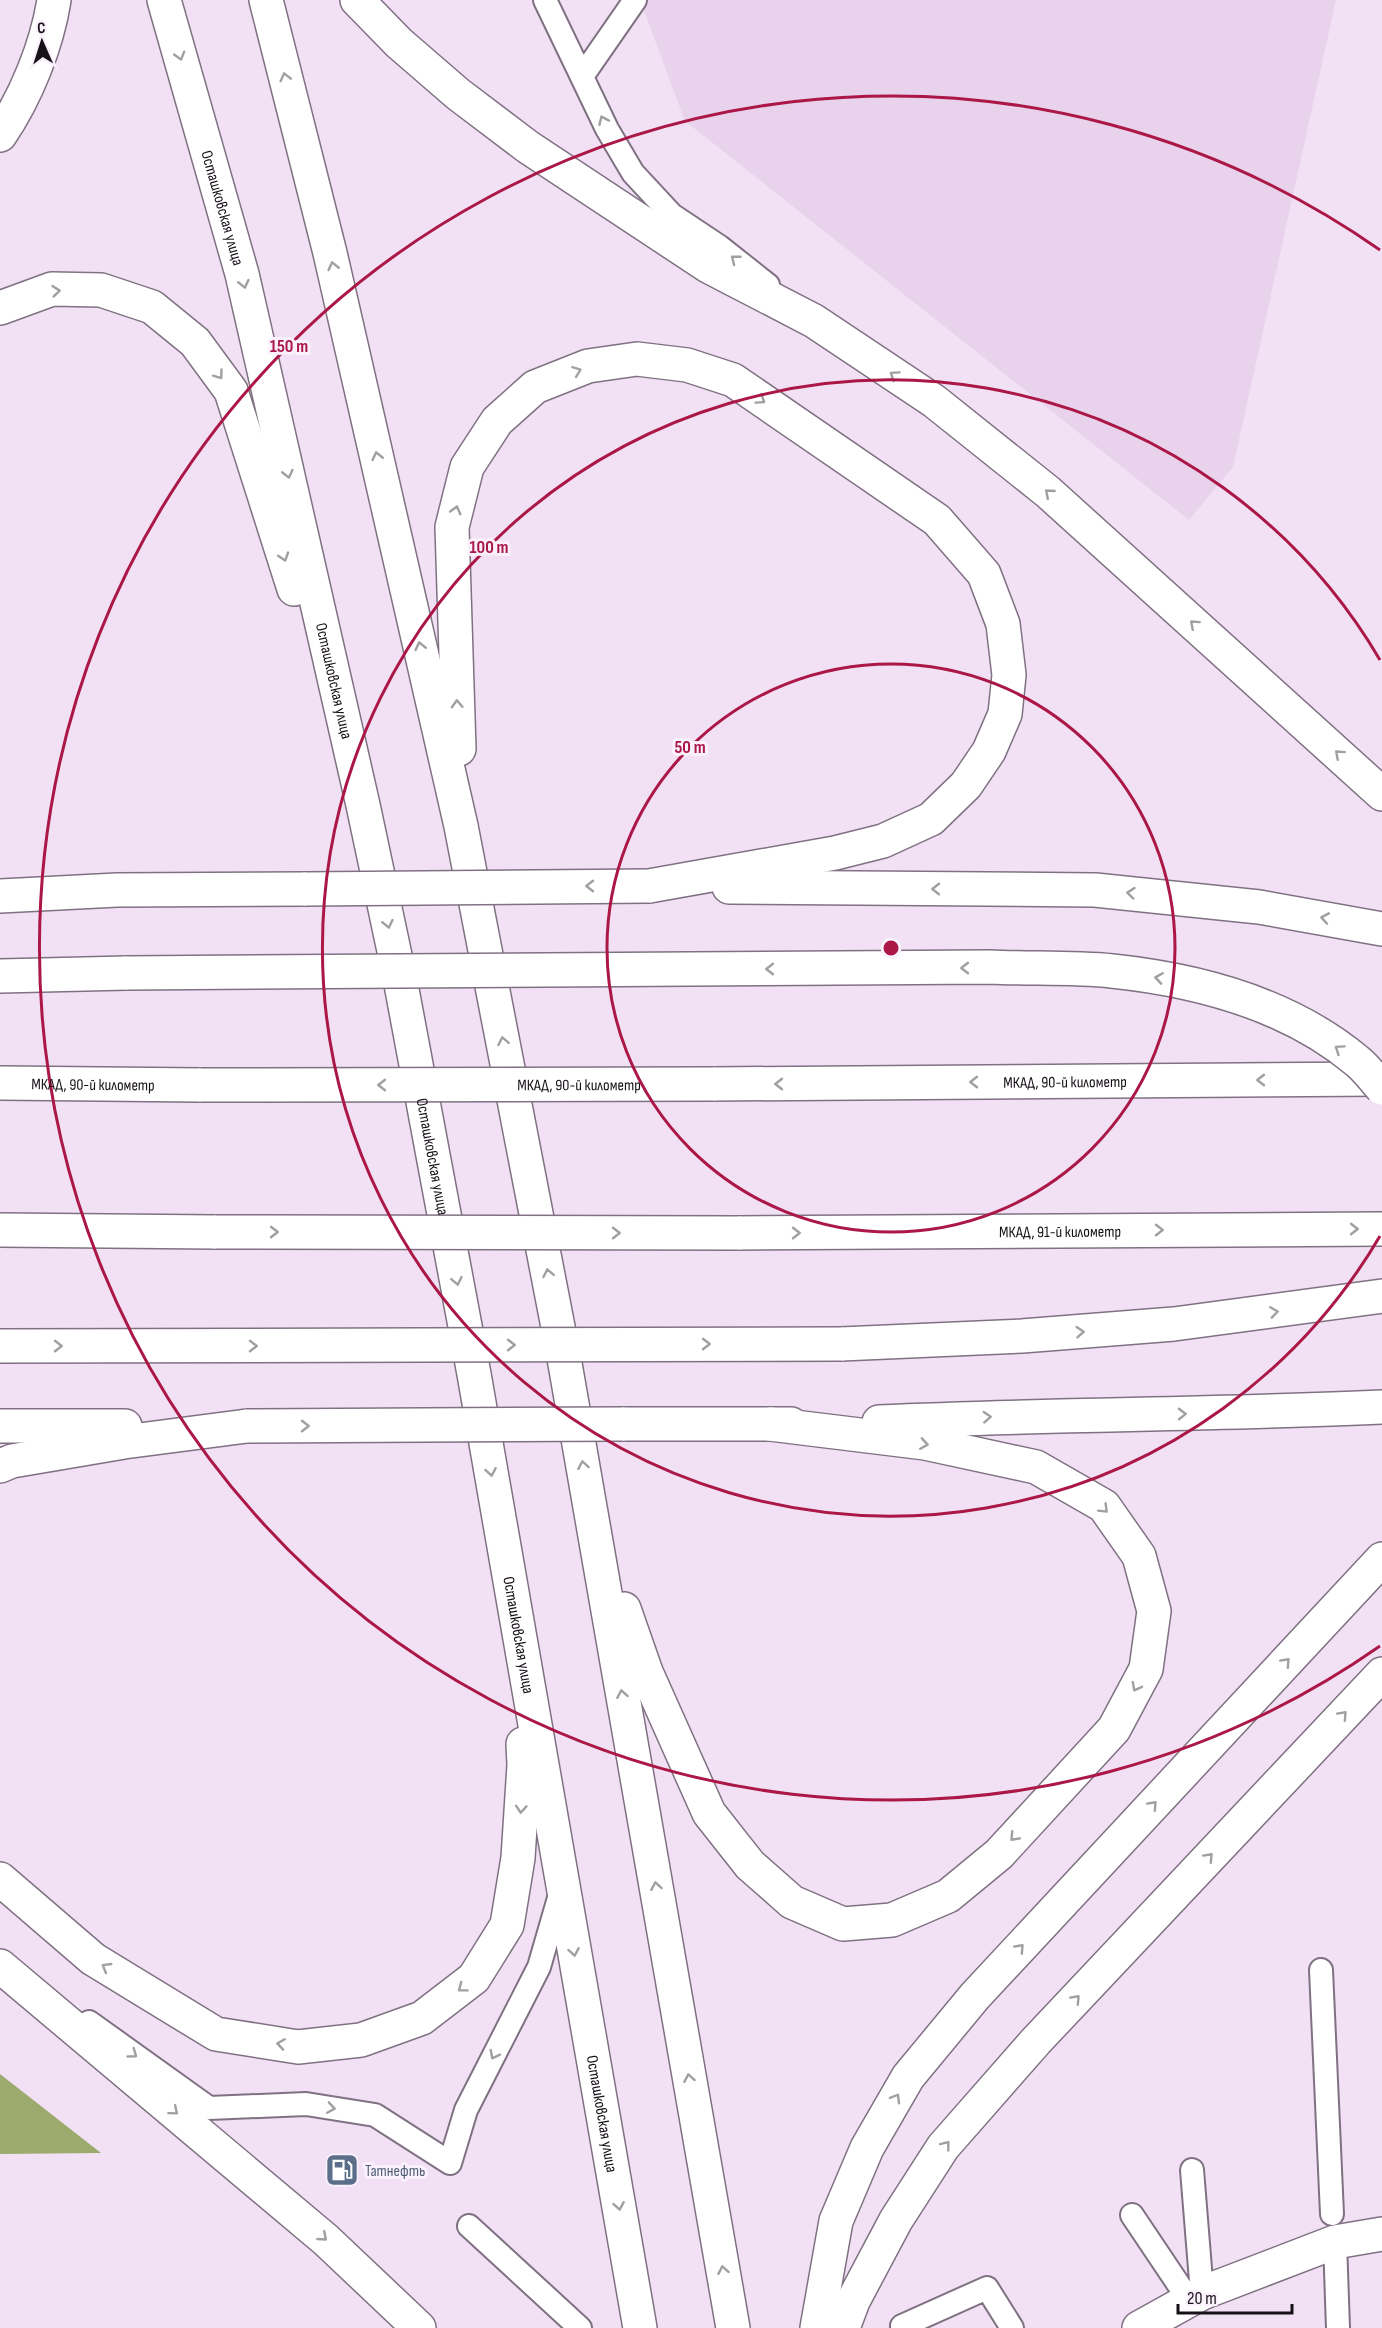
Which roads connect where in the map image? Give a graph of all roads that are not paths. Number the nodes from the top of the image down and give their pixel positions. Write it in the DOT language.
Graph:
graph roads {
  1 [pos="54,0"];
  2 [pos="164,0"];
  3 [pos="266,0"];
  4 [pos="357,0"];
  5 [pos="545,0"];
  6 [pos="635,0"];
  7 [pos="583,75"];
  8 [pos="0,135"];
  9 [pos="0,308"];
  10 [pos="814,321"];
  11 [pos="1382,794"];
  12 [pos="363,805"];
  13 [pos="461,826"];
  14 [pos="0,876"];
  15 [pos="727,879"];
  16 [pos="117,890"];
  17 [pos="0,896"];
  18 [pos="1382,929"];
  19 [pos="0,976"];
  20 [pos="1382,1079"];
  21 [pos="0,1083"];
  22 [pos="1382,1088"];
  23 [pos="1382,1229"];
  24 [pos="0,1230"];
  25 [pos="1382,1296"];
  26 [pos="0,1346"];
  27 [pos="1382,1407"];
  28 [pos="0,1426"];
  29 [pos="247,1426"];
  30 [pos="845,1428"];
  31 [pos="0,1466"];
  32 [pos="593,1523"];
  33 [pos="1382,1559"];
  34 [pos="518,1625"];
  35 [pos="1382,1674"];
  36 [pos="0,1879"];
  37 [pos="563,1885"];
  38 [pos="0,1958"];
  39 [pos="0,1966"];
  40 [pos="1321,1970"];
  41 [pos="1192,2170"];
  42 [pos="1132,2215"];
  43 [pos="469,2226"];
  44 [pos="1333,2228"];
  45 [pos="1382,2234"];
  46 [pos="1196,2297"];
  47 [pos="902,2326"];
  48 [pos="419,2328"];
  49 [pos="580,2328"];
  50 [pos="640,2328"];
  51 [pos="733,2328"];
  52 [pos="817,2328"];
  53 [pos="843,2328"];
  54 [pos="1012,2328"];
  55 [pos="1139,2328"];
  56 [pos="1338,2328"];
  1 -- 8 [label="main road"];
  2 -- 12 [label="main road, Осташковская улица, one-way"];
  13 -- 3 [label="main road, one-way"];
  4 -- 10 [label="main road"];
  5 -- 7 [label="lane"];
  6 -- 7 [label="lane"];
  10 -- 7 [label="lane, one-way"];
  9 -- 12 [label="main road, one-way"];
  11 -- 10 [label="main road, one-way"];
  12 -- 34 [label="main road, Осташковская улица, one-way"];
  13 -- 15 [label="main road, one-way"];
  32 -- 13 [label="main road, one-way"];
  14 -- 16 [label="main road"];
  15 -- 16 [label="main road, one-way, bridge"];
  18 -- 15 [label="main road, one-way"];
  16 -- 17 [label="main road"];
  22 -- 19 [label="main road, one-way, bridge"];
  20 -- 21 [label="main road, МКАД, 90-й километр, one-way, bridge"];
  24 -- 23 [label="main road, МКАД, 91-й километр, one-way, bridge"];
  26 -- 25 [label="main road, one-way, bridge"];
  30 -- 27 [label="main road, one-way"];
  28 -- 29 [label="main road"];
  29 -- 30 [label="main road, one-way, bridge"];
  29 -- 31 [label="main road"];
  30 -- 32 [label="main road, one-way"];
  51 -- 32 [label="main road, one-way"];
  52 -- 33 [label="main road, one-way"];
  34 -- 36 [label="main road, one-way"];
  34 -- 37 [label="main road, Осташковская улица"];
  53 -- 35 [label="main road, one-way"];
  37 -- 38 [label="lane"];
  37 -- 50 [label="main road, Осташковская улица, one-way"];
  39 -- 48 [label="main road, one-way"];
  40 -- 44 [label="lane"];
  41 -- 46 [label="lane"];
  42 -- 46 [label="lane"];
  43 -- 49 [label="lane"];
  44 -- 45 [label="main road"];
  44 -- 46 [label="main road"];
  44 -- 56 [label="lane"];
  46 -- 55 [label="main road"];
  47 -- 54 [label="lane"];
}
